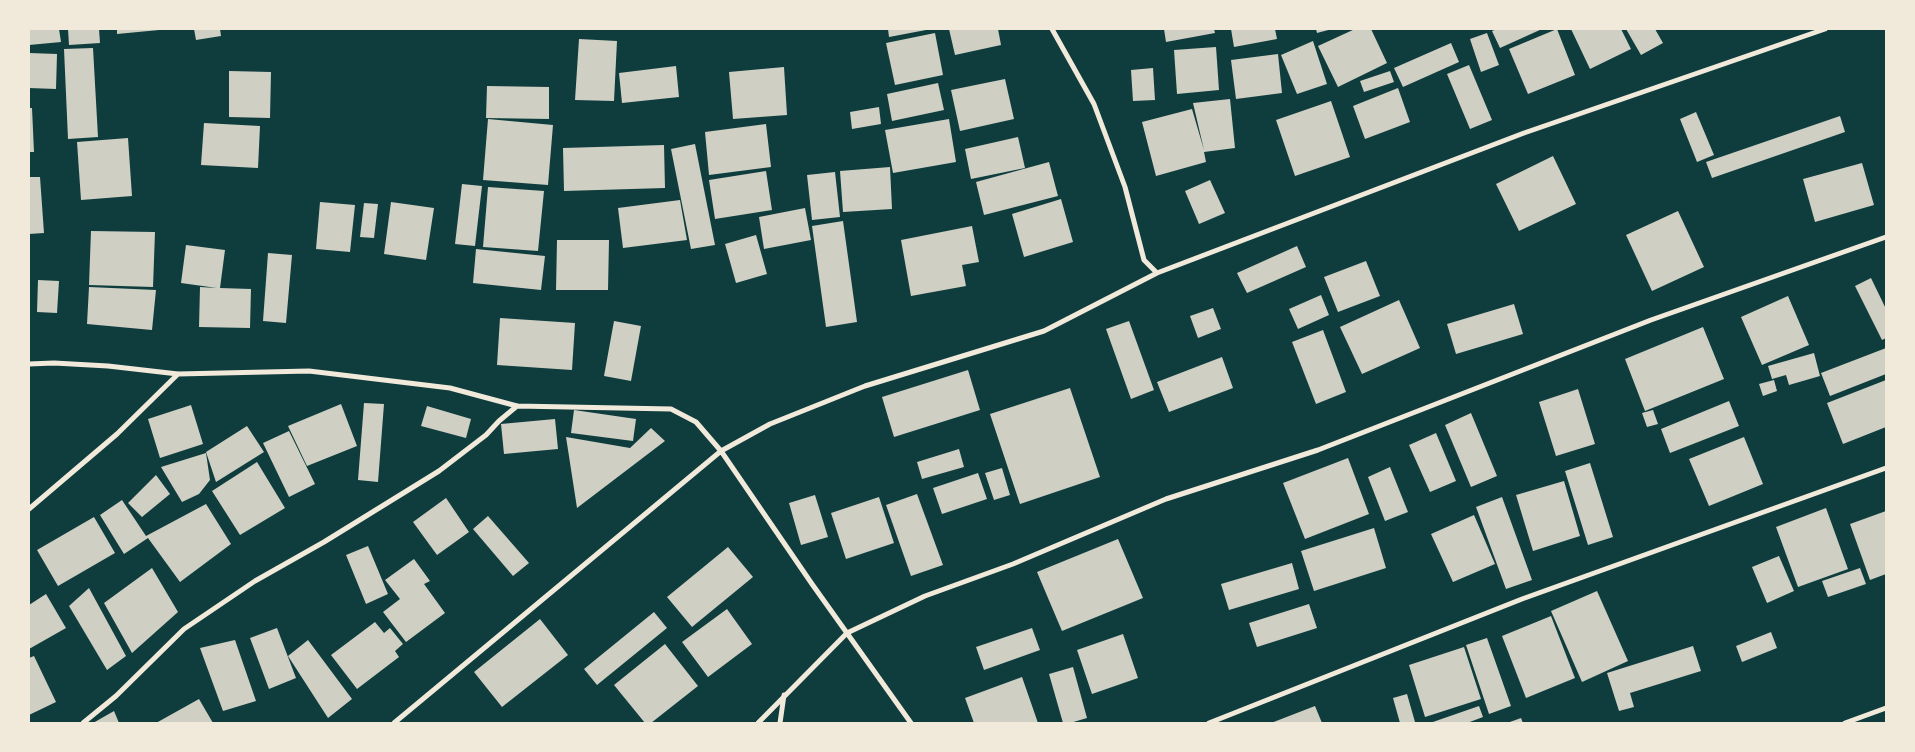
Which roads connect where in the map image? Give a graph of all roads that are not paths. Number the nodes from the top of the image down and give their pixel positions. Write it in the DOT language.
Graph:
graph roads {
  1 [pos="1052,29"];
  2 [pos="1825,29"];
  3 [pos="1886,237"];
  4 [pos="1157,273"];
  5 [pos="29,364"];
  6 [pos="178,374"];
  7 [pos="517,406"];
  8 [pos="721,451"];
  9 [pos="1886,468"];
  10 [pos="29,509"];
  11 [pos="847,632"];
  12 [pos="784,695"];
  13 [pos="1886,708"];
  14 [pos="83,723"];
  15 [pos="394,723"];
  16 [pos="758,723"];
  17 [pos="780,723"];
  18 [pos="911,723"];
  19 [pos="1209,723"];
  20 [pos="1845,723"];
  1 -- 4 [label="street"];
  2 -- 4 [label="street"];
  3 -- 11 [label="street"];
  4 -- 8 [label="street"];
  5 -- 6 [label="street"];
  6 -- 7 [label="street"];
  6 -- 10 [label="street"];
  7 -- 8 [label="street"];
  7 -- 14 [label="street"];
  8 -- 11 [label="street"];
  8 -- 15 [label="street"];
  9 -- 19 [label="street"];
  11 -- 12 [label="street"];
  11 -- 18 [label="street"];
  12 -- 16 [label="street"];
  12 -- 17 [label="street"];
  13 -- 20 [label="street"];
}
